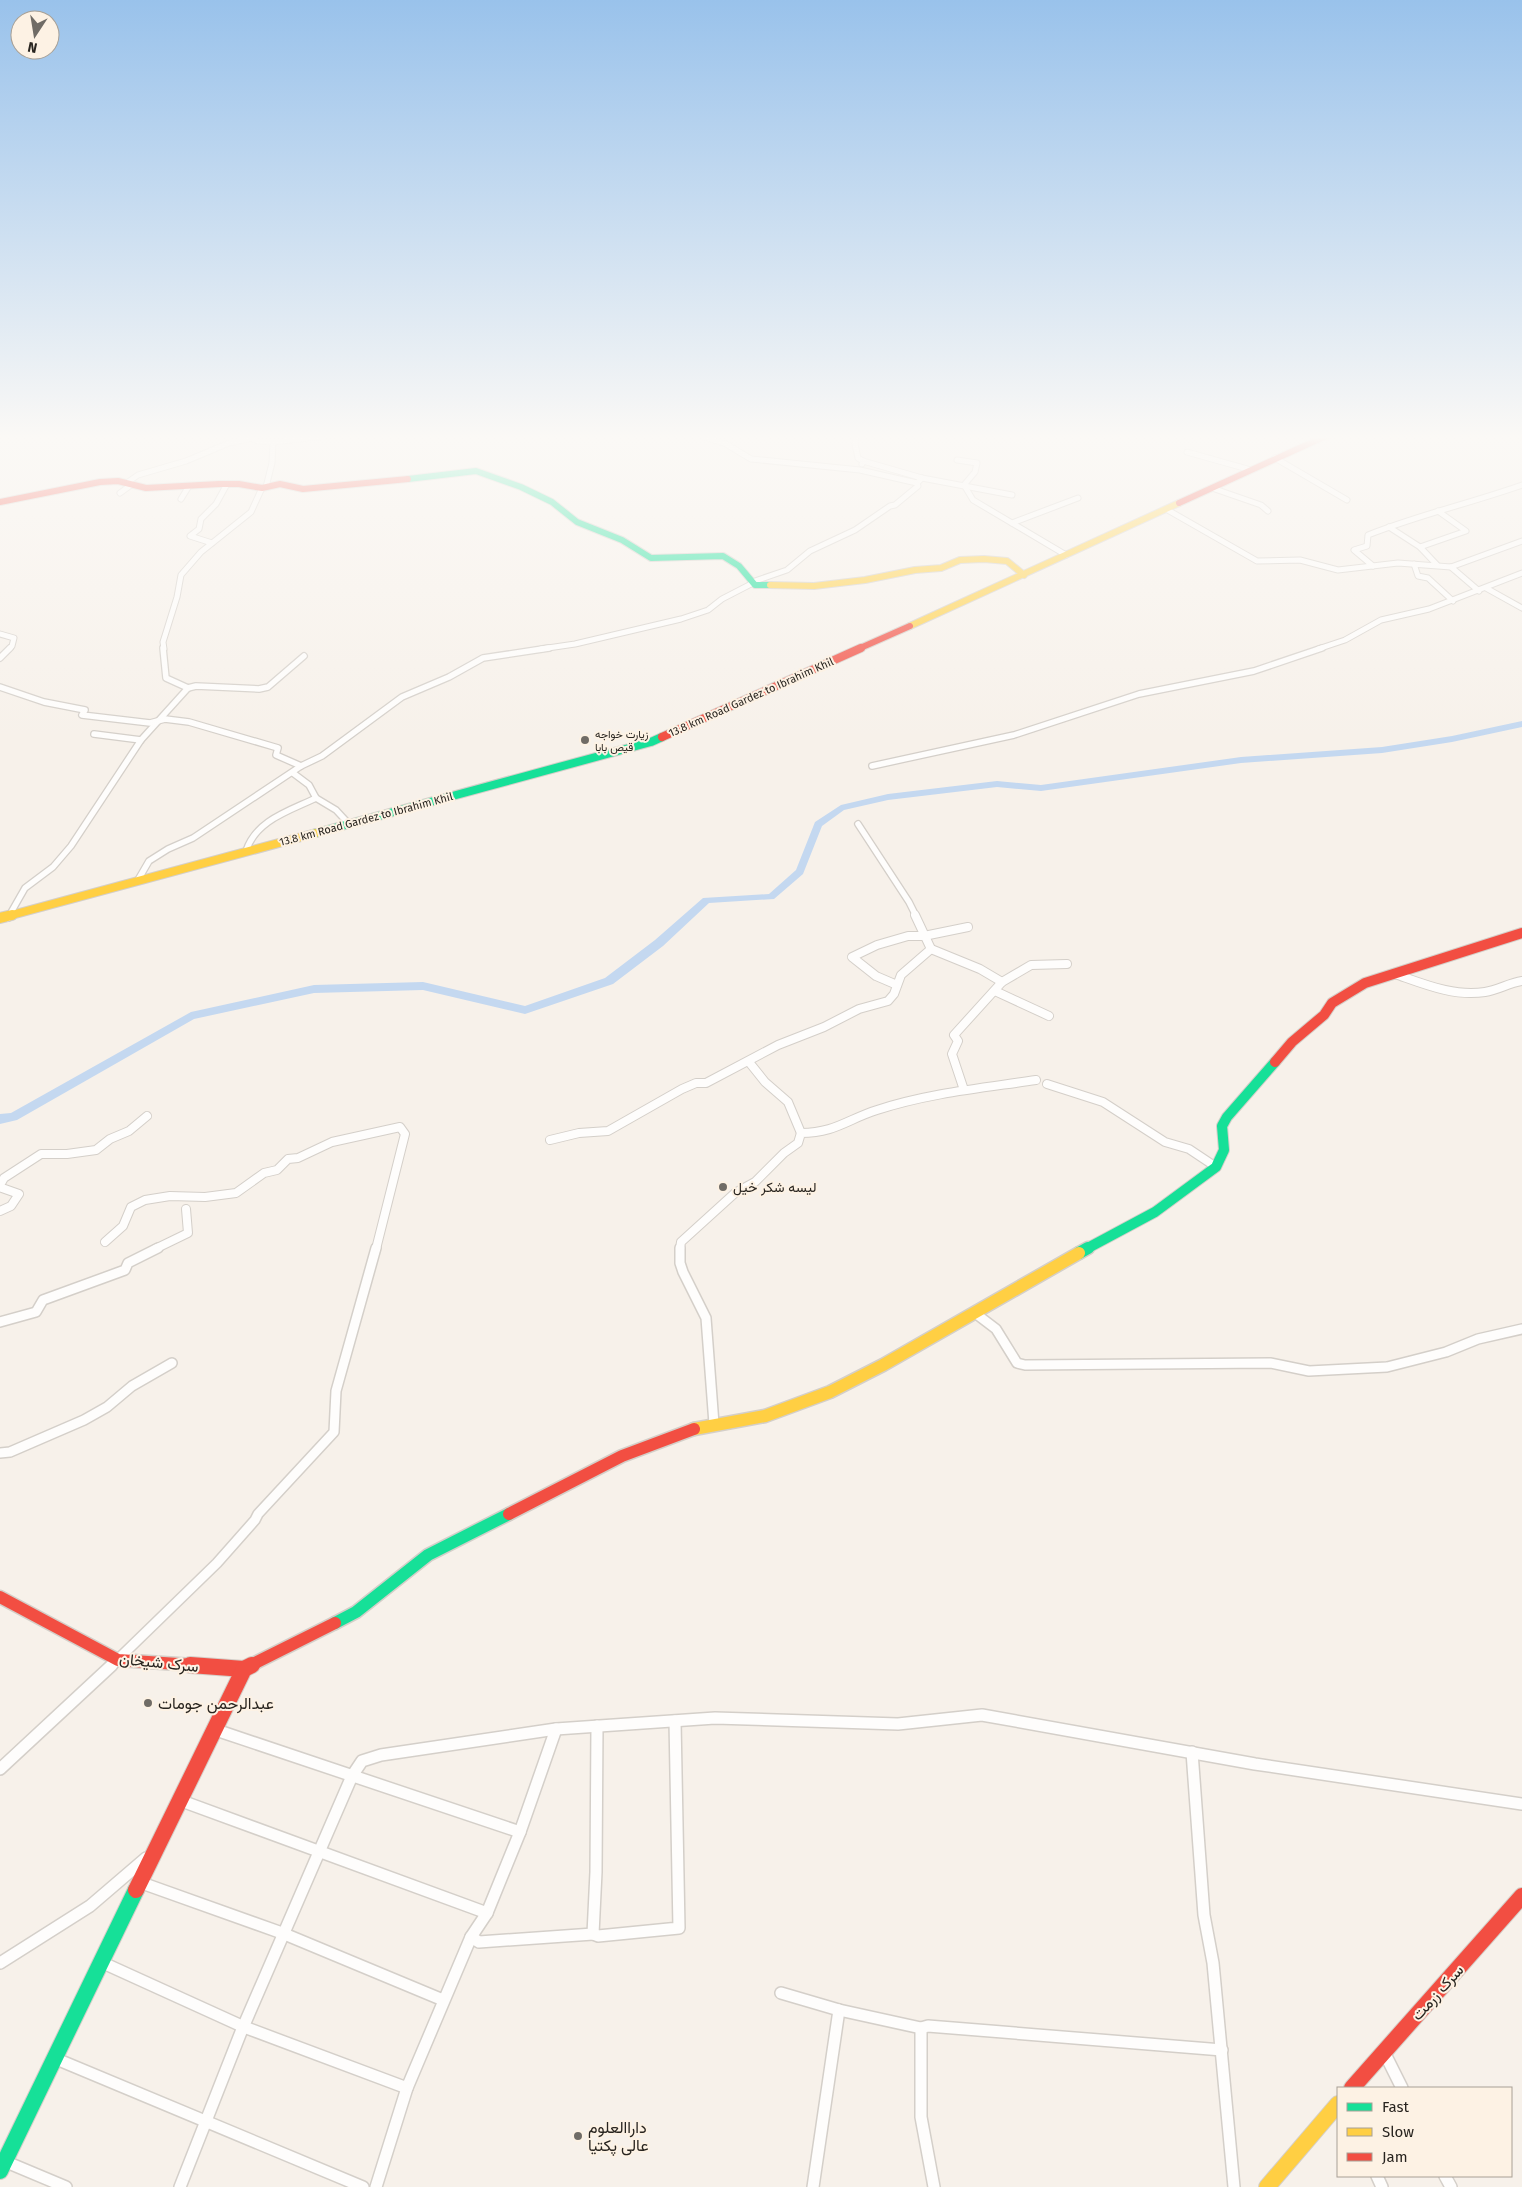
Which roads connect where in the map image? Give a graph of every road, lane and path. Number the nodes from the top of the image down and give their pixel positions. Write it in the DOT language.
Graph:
graph roads {
  1 [pos="193,537"];
  2 [pos="220,537"];
  3 [pos="615,537"];
  4 [pos="840,537"];
  5 [pos="1036,537"];
  6 [pos="1105,537"];
  7 [pos="1215,537"];
  8 [pos="1368,537"];
  9 [pos="1405,537"];
  10 [pos="1449,537"];
  11 [pos="1522,541"];
  12 [pos="212,543"];
  13 [pos="1420,547"];
  14 [pos="1066,555"];
  15 [pos="1414,564"];
  16 [pos="1437,565"];
  17 [pos="1372,566"];
  18 [pos="1451,567"];
  19 [pos="1522,573"];
  20 [pos="1024,575"];
  21 [pos="753,582"];
  22 [pos="1486,588"];
  23 [pos="1479,591"];
  24 [pos="1453,601"];
  25 [pos="1522,608"];
  26 [pos="0,634"];
  27 [pos="304,656"];
  28 [pos="0,658"];
  29 [pos="0,687"];
  30 [pos="188,688"];
  31 [pos="157,722"];
  32 [pos="94,734"];
  33 [pos="141,740"];
  34 [pos="301,766"];
  35 [pos="872,766"];
  36 [pos="294,772"];
  37 [pos="316,798"];
  38 [pos="349,824"];
  39 [pos="858,824"];
  40 [pos="246,851"];
  41 [pos="138,880"];
  42 [pos="12,914"];
  43 [pos="0,920"];
  44 [pos="968,927"];
  45 [pos="1522,933"];
  46 [pos="924,936"];
  47 [pos="931,949"];
  48 [pos="1067,964"];
  49 [pos="1395,974"];
  50 [pos="1522,981"];
  51 [pos="1002,982"];
  52 [pos="897,986"];
  53 [pos="995,991"];
  54 [pos="1049,1016"];
  55 [pos="749,1062"];
  56 [pos="1036,1080"];
  57 [pos="1047,1084"];
  58 [pos="964,1090"];
  59 [pos="148,1116"];
  60 [pos="801,1133"];
  61 [pos="550,1140"];
  62 [pos="1216,1167"];
  63 [pos="186,1209"];
  64 [pos="0,1211"];
  65 [pos="105,1242"];
  66 [pos="975,1313"];
  67 [pos="0,1322"];
  68 [pos="1522,1329"];
  69 [pos="172,1364"];
  70 [pos="714,1424"];
  71 [pos="0,1453"];
  72 [pos="0,1597"];
  73 [pos="118,1660"];
  74 [pos="244,1669"];
  75 [pos="675,1721"];
  76 [pos="597,1726"];
  77 [pos="213,1729"];
  78 [pos="556,1729"];
  79 [pos="1192,1752"];
  80 [pos="0,1770"];
  81 [pos="352,1776"];
  82 [pos="178,1800"];
  83 [pos="1522,1804"];
  84 [pos="520,1832"];
  85 [pos="153,1852"];
  86 [pos="318,1852"];
  87 [pos="139,1882"];
  88 [pos="1522,1896"];
  89 [pos="487,1913"];
  90 [pos="282,1933"];
  91 [pos="593,1934"];
  92 [pos="471,1937"];
  93 [pos="101,1962"];
  94 [pos="0,1963"];
  95 [pos="781,1993"];
  96 [pos="443,2000"];
  97 [pos="839,2010"];
  98 [pos="244,2027"];
  99 [pos="920,2028"];
  100 [pos="1222,2050"];
  101 [pos="1384,2052"];
  102 [pos="54,2058"];
  103 [pos="1353,2087"];
  104 [pos="1402,2087"];
  105 [pos="407,2088"];
  106 [pos="1337,2105"];
  107 [pos="204,2122"];
  108 [pos="2,2166"];
  109 [pos="66,2187"];
  110 [pos="180,2187"];
  111 [pos="362,2187"];
  112 [pos="376,2187"];
  113 [pos="813,2187"];
  114 [pos="934,2187"];
  115 [pos="1234,2187"];
  116 [pos="1267,2187"];
  1 -- 12 [label="street"];
  2 -- 12 [label="street"];
  3 -- 21 [label="main road"];
  4 -- 21 [label="street"];
  5 -- 14 [label="street"];
  6 -- 14 [label="main road, 13.8 km Road Gardez to Ibrahim Khil"];
  7 -- 17 [label="street"];
  8 -- 17 [label="street"];
  9 -- 13 [label="street"];
  10 -- 13 [label="street"];
  11 -- 18 [label="street"];
  12 -- 30 [label="street"];
  13 -- 16 [label="street"];
  14 -- 20 [label="main road, 13.8 km Road Gardez to Ibrahim Khil"];
  15 -- 16 [label="street"];
  15 -- 17 [label="street"];
  15 -- 24 [label="street"];
  16 -- 18 [label="street"];
  18 -- 23 [label="street"];
  19 -- 22 [label="street"];
  20 -- 21 [label="main road"];
  20 -- 38 [label="main road, 13.8 km Road Gardez to Ibrahim Khil"];
  21 -- 34 [label="street"];
  22 -- 23 [label="street"];
  22 -- 25 [label="street"];
  23 -- 24 [label="street"];
  24 -- 35 [label="street"];
  26 -- 28 [label="street"];
  27 -- 30 [label="street"];
  29 -- 31 [label="street"];
  30 -- 31 [label="street"];
  31 -- 33 [label="street"];
  31 -- 34 [label="street"];
  32 -- 33 [label="street"];
  33 -- 42 [label="street"];
  34 -- 36 [label="street"];
  36 -- 37 [label="street"];
  36 -- 41 [label="street"];
  37 -- 38 [label="street"];
  37 -- 40 [label="street"];
  38 -- 40 [label="main road, 13.8 km Road Gardez to Ibrahim Khil"];
  39 -- 46 [label="street"];
  40 -- 41 [label="main road, 13.8 km Road Gardez to Ibrahim Khil"];
  41 -- 42 [label="main road, 13.8 km Road Gardez to Ibrahim Khil"];
  42 -- 43 [label="main road, 13.8 km Road Gardez to Ibrahim Khil"];
  44 -- 46 [label="street"];
  45 -- 49 [label="main road"];
  46 -- 47 [label="street"];
  46 -- 52 [label="street"];
  47 -- 51 [label="street"];
  47 -- 52 [label="street"];
  48 -- 51 [label="street"];
  49 -- 50 [label="street"];
  49 -- 62 [label="main road"];
  51 -- 53 [label="street"];
  52 -- 55 [label="street"];
  53 -- 54 [label="street"];
  53 -- 58 [label="street"];
  55 -- 60 [label="street"];
  55 -- 61 [label="street"];
  56 -- 58 [label="street"];
  57 -- 62 [label="street"];
  58 -- 60 [label="street"];
  59 -- 64 [label="street"];
  60 -- 70 [label="street"];
  62 -- 66 [label="main road"];
  63 -- 67 [label="street"];
  65 -- 73 [label="street"];
  66 -- 68 [label="street"];
  66 -- 70 [label="main road"];
  69 -- 71 [label="street"];
  70 -- 74 [label="main road"];
  72 -- 73 [label="main road, سرک شیخان"];
  73 -- 74 [label="main road, سرک شیخان"];
  73 -- 80 [label="street"];
  74 -- 77 [label="main road"];
  75 -- 76 [label="street"];
  75 -- 79 [label="street"];
  75 -- 91 [label="street"];
  76 -- 78 [label="street"];
  76 -- 91 [label="street"];
  77 -- 81 [label="street"];
  77 -- 82 [label="main road"];
  78 -- 81 [label="street"];
  78 -- 84 [label="street"];
  79 -- 83 [label="street"];
  79 -- 100 [label="street"];
  81 -- 84 [label="street"];
  81 -- 86 [label="street"];
  82 -- 85 [label="main road"];
  82 -- 86 [label="street"];
  84 -- 89 [label="street"];
  85 -- 87 [label="main road"];
  85 -- 94 [label="street"];
  86 -- 89 [label="street"];
  86 -- 90 [label="street"];
  87 -- 90 [label="street"];
  87 -- 93 [label="main road"];
  88 -- 101 [label="main road, سرک زرمت"];
  89 -- 92 [label="street"];
  90 -- 96 [label="street"];
  90 -- 98 [label="street"];
  91 -- 92 [label="street"];
  92 -- 96 [label="street"];
  93 -- 98 [label="street"];
  93 -- 102 [label="main road"];
  95 -- 97 [label="street"];
  96 -- 105 [label="street"];
  97 -- 99 [label="street"];
  97 -- 113 [label="street"];
  98 -- 105 [label="street"];
  98 -- 107 [label="street"];
  99 -- 100 [label="street"];
  99 -- 114 [label="street"];
  100 -- 115 [label="street"];
  101 -- 103 [label="main road, سرک زرمت"];
  101 -- 104 [label="street"];
  102 -- 107 [label="street"];
  102 -- 108 [label="main road"];
  105 -- 112 [label="street"];
  106 -- 116 [label="main road"];
  107 -- 110 [label="street"];
  107 -- 111 [label="street"];
  108 -- 109 [label="street"];
}
